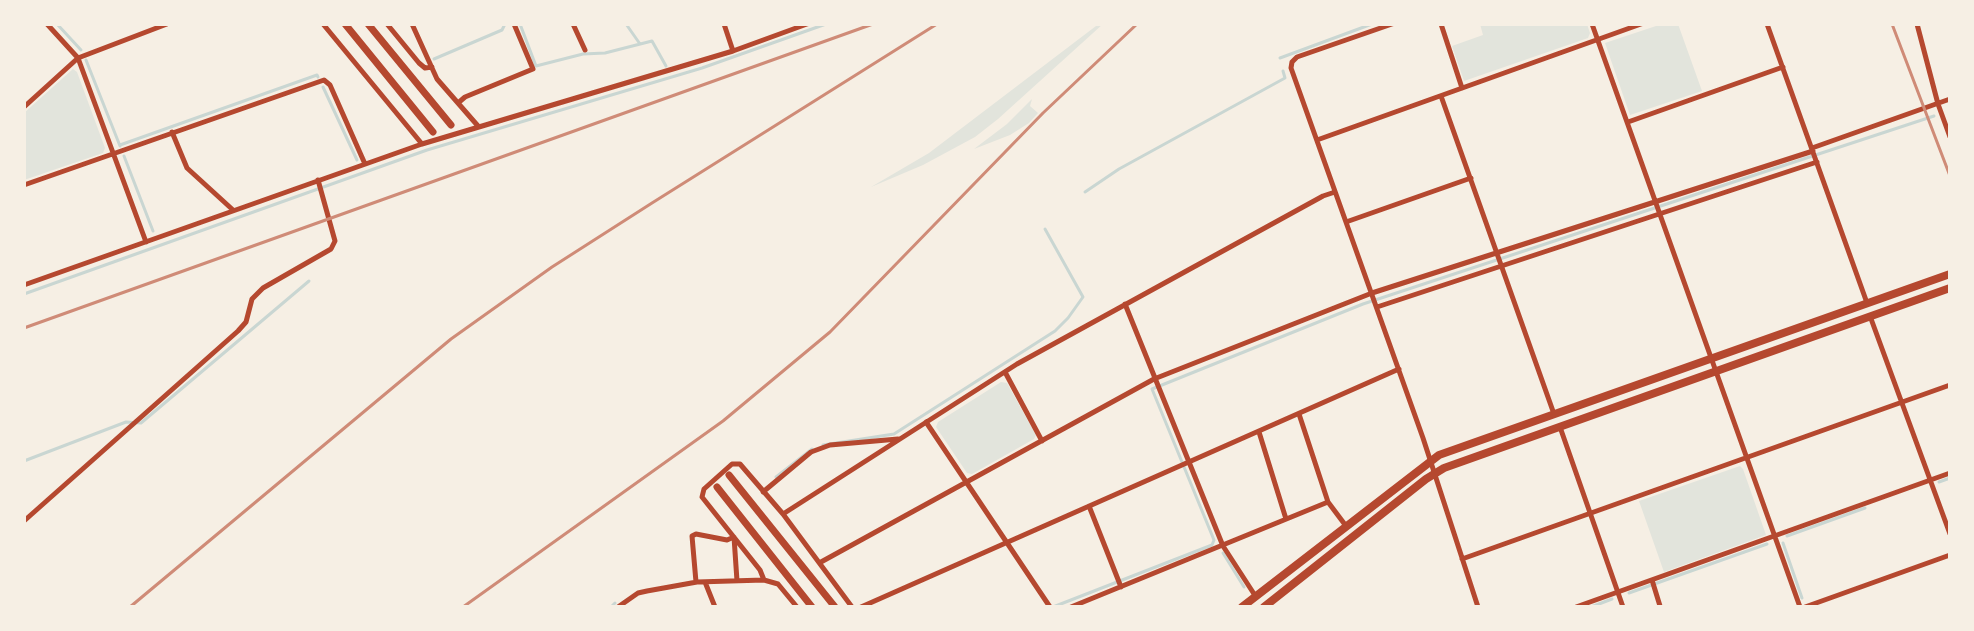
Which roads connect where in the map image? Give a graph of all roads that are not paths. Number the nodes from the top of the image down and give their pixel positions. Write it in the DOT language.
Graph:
graph roads {
  1 [pos="47,24"];
  2 [pos="167,24"];
  3 [pos="323,24"];
  4 [pos="345,24"];
  5 [pos="368,24"];
  6 [pos="387,24"];
  7 [pos="412,24"];
  8 [pos="514,24"];
  9 [pos="573,24"];
  10 [pos="724,24"];
  11 [pos="807,24"];
  12 [pos="1392,24"];
  13 [pos="1441,24"];
  14 [pos="1592,24"];
  15 [pos="1641,24"];
  16 [pos="1767,24"];
  17 [pos="1917,24"];
  18 [pos="1597,40"];
  19 [pos="585,50"];
  20 [pos="733,51"];
  21 [pos="78,58"];
  22 [pos="432,67"];
  23 [pos="1783,67"];
  24 [pos="1462,88"];
  25 [pos="1441,96"];
  26 [pos="1950,99"];
  27 [pos="458,103"];
  28 [pos="1938,104"];
  29 [pos="24,107"];
  30 [pos="1628,122"];
  31 [pos="451,125"];
  32 [pos="478,126"];
  33 [pos="172,132"];
  34 [pos="433,132"];
  35 [pos="1950,137"];
  36 [pos="1317,140"];
  37 [pos="422,144"];
  38 [pos="114,153"];
  39 [pos="1814,154"];
  40 [pos="365,164"];
  41 [pos="1471,178"];
  42 [pos="24,185"];
  43 [pos="319,185"];
  44 [pos="1335,192"];
  45 [pos="1658,209"];
  46 [pos="233,210"];
  47 [pos="1346,222"];
  48 [pos="146,242"];
  49 [pos="1500,260"];
  50 [pos="1950,274"];
  51 [pos="24,285"];
  52 [pos="1950,288"];
  53 [pos="1375,300"];
  54 [pos="1867,303"];
  55 [pos="1125,304"];
  56 [pos="1870,316"];
  57 [pos="1712,358"];
  58 [pos="1399,369"];
  59 [pos="1005,372"];
  60 [pos="1716,372"];
  61 [pos="1156,384"];
  62 [pos="1950,385"];
  63 [pos="1902,403"];
  64 [pos="1299,414"];
  65 [pos="1554,414"];
  66 [pos="926,422"];
  67 [pos="1560,427"];
  68 [pos="1259,432"];
  69 [pos="899,439"];
  70 [pos="1042,441"];
  71 [pos="1747,457"];
  72 [pos="1431,459"];
  73 [pos="1186,464"];
  74 [pos="1435,473"];
  75 [pos="1950,473"];
  76 [pos="729,475"];
  77 [pos="967,481"];
  78 [pos="1930,481"];
  79 [pos="717,487"];
  80 [pos="763,492"];
  81 [pos="1328,502"];
  82 [pos="1089,506"];
  83 [pos="783,514"];
  84 [pos="1590,515"];
  85 [pos="1286,519"];
  86 [pos="24,521"];
  87 [pos="1347,527"];
  88 [pos="1950,534"];
  89 [pos="1775,536"];
  90 [pos="734,537"];
  91 [pos="1006,542"];
  92 [pos="1223,546"];
  93 [pos="1950,555"];
  94 [pos="1462,559"];
  95 [pos="821,562"];
  96 [pos="764,580"];
  97 [pos="737,581"];
  98 [pos="697,582"];
  99 [pos="705,582"];
  100 [pos="1119,583"];
  101 [pos="1652,583"];
  102 [pos="1618,592"];
  103 [pos="1256,597"];
  104 [pos="1049,606"];
  105 [pos="1660,606"];
  106 [pos="618,607"];
  107 [pos="715,607"];
  108 [pos="797,607"];
  109 [pos="812,607"];
  110 [pos="835,607"];
  111 [pos="852,607"];
  112 [pos="861,607"];
  113 [pos="1071,607"];
  114 [pos="1242,607"];
  115 [pos="1264,607"];
  116 [pos="1478,607"];
  117 [pos="1576,607"];
  118 [pos="1623,607"];
  119 [pos="1802,607"];
  1 -- 21 [label="street"];
  2 -- 21 [label="street"];
  3 -- 37 [label="street"];
  4 -- 34 [label="main road"];
  5 -- 31 [label="main road"];
  6 -- 22 [label="street"];
  7 -- 22 [label="street"];
  8 -- 27 [label="street"];
  9 -- 19 [label="street"];
  10 -- 20 [label="street"];
  11 -- 20 [label="street"];
  12 -- 36 [label="street"];
  13 -- 24 [label="street"];
  14 -- 18 [label="street"];
  15 -- 18 [label="street"];
  16 -- 23 [label="street"];
  17 -- 28 [label="street"];
  18 -- 24 [label="street"];
  18 -- 30 [label="street"];
  20 -- 32 [label="street"];
  21 -- 29 [label="street"];
  21 -- 38 [label="street"];
  22 -- 27 [label="street"];
  23 -- 30 [label="street"];
  23 -- 39 [label="street"];
  24 -- 25 [label="street"];
  25 -- 36 [label="street"];
  25 -- 41 [label="street"];
  26 -- 28 [label="street"];
  27 -- 32 [label="street"];
  28 -- 35 [label="street"];
  28 -- 39 [label="street"];
  30 -- 45 [label="street"];
  32 -- 37 [label="street"];
  33 -- 38 [label="street"];
  33 -- 40 [label="street"];
  33 -- 46 [label="street"];
  36 -- 44 [label="street"];
  37 -- 40 [label="street"];
  38 -- 42 [label="street"];
  38 -- 48 [label="street"];
  39 -- 45 [label="street"];
  39 -- 45 [label="street"];
  39 -- 54 [label="street"];
  40 -- 43 [label="street"];
  41 -- 47 [label="street"];
  41 -- 49 [label="street"];
  43 -- 46 [label="street"];
  43 -- 86 [label="street"];
  44 -- 47 [label="street"];
  44 -- 55 [label="street"];
  45 -- 49 [label="street"];
  45 -- 49 [label="street"];
  45 -- 57 [label="street"];
  46 -- 48 [label="street"];
  47 -- 53 [label="street"];
  48 -- 51 [label="street"];
  49 -- 53 [label="street"];
  49 -- 53 [label="street"];
  49 -- 65 [label="street"];
  50 -- 54 [label="main road"];
  52 -- 56 [label="main road"];
  53 -- 58 [label="street"];
  53 -- 61 [label="street"];
  54 -- 57 [label="main road"];
  55 -- 59 [label="street"];
  55 -- 61 [label="street"];
  56 -- 60 [label="main road"];
  56 -- 63 [label="street"];
  57 -- 60 [label="street"];
  57 -- 65 [label="main road"];
  58 -- 64 [label="street"];
  58 -- 72 [label="street"];
  59 -- 66 [label="street"];
  59 -- 70 [label="street"];
  60 -- 67 [label="main road"];
  60 -- 71 [label="street"];
  61 -- 70 [label="street"];
  61 -- 73 [label="street"];
  62 -- 63 [label="street"];
  63 -- 71 [label="street"];
  63 -- 78 [label="street"];
  64 -- 68 [label="street"];
  64 -- 81 [label="street"];
  65 -- 72 [label="main road"];
  66 -- 69 [label="street"];
  66 -- 77 [label="street"];
  67 -- 74 [label="main road"];
  67 -- 84 [label="street"];
  68 -- 73 [label="street"];
  68 -- 85 [label="street"];
  69 -- 80 [label="street"];
  69 -- 83 [label="street"];
  70 -- 77 [label="street"];
  71 -- 84 [label="street"];
  71 -- 89 [label="street"];
  72 -- 74 [label="street"];
  72 -- 87 [label="main road"];
  73 -- 82 [label="street"];
  73 -- 92 [label="street"];
  74 -- 94 [label="street"];
  74 -- 115 [label="main road"];
  75 -- 78 [label="street"];
  76 -- 110 [label="main road"];
  77 -- 91 [label="street"];
  77 -- 95 [label="street"];
  78 -- 88 [label="street"];
  78 -- 89 [label="street"];
  79 -- 109 [label="main road"];
  80 -- 83 [label="street"];
  80 -- 90 [label="street"];
  81 -- 85 [label="street"];
  81 -- 87 [label="street"];
  82 -- 91 [label="street"];
  82 -- 100 [label="street"];
  83 -- 95 [label="street"];
  84 -- 94 [label="street"];
  84 -- 102 [label="street"];
  85 -- 92 [label="street"];
  87 -- 103 [label="main road"];
  89 -- 101 [label="street"];
  89 -- 119 [label="street"];
  90 -- 96 [label="street"];
  90 -- 97 [label="street"];
  90 -- 98 [label="street"];
  91 -- 104 [label="street"];
  91 -- 112 [label="street"];
  92 -- 100 [label="street"];
  92 -- 103 [label="street"];
  93 -- 119 [label="street"];
  94 -- 116 [label="street"];
  95 -- 111 [label="street"];
  96 -- 97 [label="street"];
  96 -- 108 [label="street"];
  97 -- 99 [label="street"];
  98 -- 99 [label="street"];
  98 -- 106 [label="street"];
  99 -- 107 [label="street"];
  100 -- 113 [label="street"];
  101 -- 102 [label="street"];
  101 -- 105 [label="street"];
  102 -- 117 [label="street"];
  102 -- 118 [label="street"];
  103 -- 114 [label="main road"];
}
